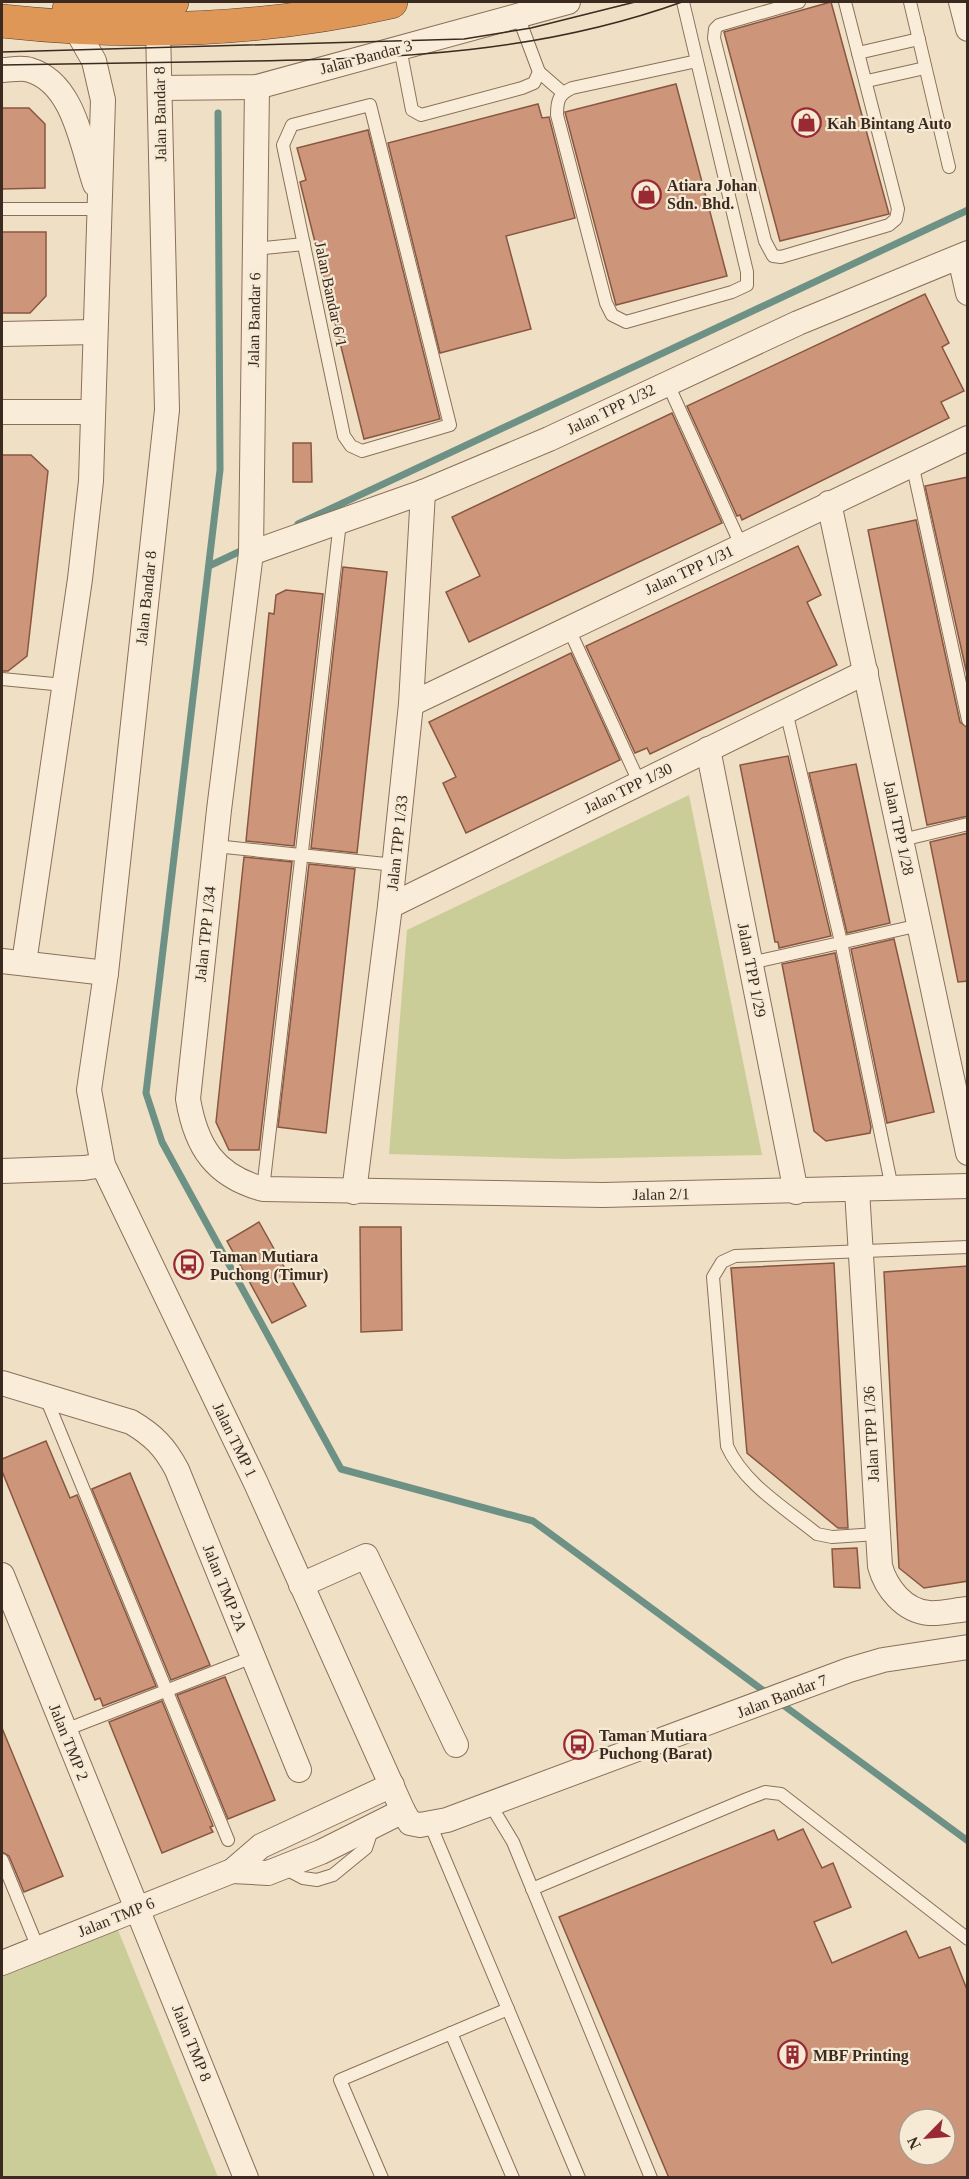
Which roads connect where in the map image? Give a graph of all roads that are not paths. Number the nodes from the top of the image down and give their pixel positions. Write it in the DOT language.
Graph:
graph roads {
  1 [pos="391,2"];
  2 [pos="568,2"];
  3 [pos="682,2"];
  4 [pos="799,2"];
  5 [pos="845,2"];
  6 [pos="910,2"];
  7 [pos="961,2"];
  8 [pos="2,14"];
  9 [pos="165,15"];
  10 [pos="518,16"];
  11 [pos="2,21"];
  12 [pos="76,29"];
  13 [pos="968,29"];
  14 [pos="919,39"];
  15 [pos="400,48"];
  16 [pos="858,53"];
  17 [pos="697,61"];
  18 [pos="925,68"];
  19 [pos="2,70"];
  20 [pos="539,72"];
  21 [pos="867,81"];
  22 [pos="257,87"];
  23 [pos="160,88"];
  24 [pos="562,93"];
  25 [pos="949,167"];
  26 [pos="98,202"];
  27 [pos="2,209"];
  28 [pos="304,244"];
  29 [pos="254,249"];
  30 [pos="964,255"];
  31 [pos="968,293"];
  32 [pos="94,332"];
  33 [pos="2,334"];
  34 [pos="667,382"];
  35 [pos="2,412"];
  36 [pos="92,412"];
  37 [pos="968,438"];
  38 [pos="912,463"];
  39 [pos="423,492"];
  40 [pos="829,503"];
  41 [pos="340,522"];
  42 [pos="741,545"];
  43 [pos="251,553"];
  44 [pos="568,627"];
  45 [pos="866,672"];
  46 [pos="2,679"];
  47 [pos="64,685"];
  48 [pos="411,704"];
  49 [pos="786,711"];
  50 [pos="968,720"];
  51 [pos="708,749"];
  52 [pos="639,782"];
  53 [pos="968,824"];
  54 [pos="902,840"];
  55 [pos="215,846"];
  56 [pos="301,855"];
  57 [pos="394,865"];
  58 [pos="390,906"];
  59 [pos="920,925"];
  60 [pos="841,942"];
  61 [pos="13,962"];
  62 [pos="750,963"];
  63 [pos="106,973"];
  64 [pos="968,1153"];
  65 [pos="102,1165"];
  66 [pos="2,1171"];
  67 [pos="968,1186"];
  68 [pos="892,1188"];
  69 [pos="263,1189"];
  70 [pos="857,1190"];
  71 [pos="354,1192"];
  72 [pos="796,1192"];
  73 [pos="968,1247"];
  74 [pos="860,1251"];
  75 [pos="2,1383"];
  76 [pos="45,1396"];
  77 [pos="877,1534"];
  78 [pos="3,1585"];
  79 [pos="301,1585"];
  80 [pos="968,1609"];
  81 [pos="968,1647"];
  82 [pos="253,1657"];
  83 [pos="166,1690"];
  84 [pos="65,1730"];
  85 [pos="456,1745"];
  86 [pos="299,1770"];
  87 [pos="392,1785"];
  88 [pos="489,1804"];
  89 [pos="403,1811"];
  90 [pos="430,1824"];
  91 [pos="228,1840"];
  92 [pos="2,1860"];
  93 [pos="232,1872"];
  94 [pos="532,1889"];
  95 [pos="137,1908"];
  96 [pos="968,1939"];
  97 [pos="38,1948"];
  98 [pos="2,1963"];
  99 [pos="508,2009"];
  100 [pos="451,2033"];
  101 [pos="246,2178"];
  102 [pos="382,2178"];
  103 [pos="513,2178"];
  104 [pos="579,2178"];
  105 [pos="651,2178"];
  1 -- 9 [label="highway"];
  2 -- 10 [label="street, Jalan Bandar 3"];
  3 -- 17 [label="lane"];
  4 -- 21 [label="lane"];
  5 -- 16 [label="lane"];
  6 -- 14 [label="lane"];
  7 -- 13 [label="street"];
  8 -- 9 [label="highway"];
  9 -- 12 [label="highway"];
  9 -- 23 [label="street, Jalan Bandar 8"];
  10 -- 15 [label="street, Jalan Bandar 3"];
  10 -- 20 [label="lane"];
  11 -- 12 [label="highway"];
  12 -- 26 [label="street"];
  14 -- 16 [label="lane"];
  14 -- 18 [label="lane"];
  15 -- 20 [label="lane"];
  15 -- 22 [label="street, Jalan Bandar 3"];
  16 -- 21 [label="lane"];
  17 -- 24 [label="lane"];
  17 -- 24 [label="lane"];
  18 -- 21 [label="lane"];
  18 -- 25 [label="lane"];
  19 -- 26 [label="street"];
  20 -- 24 [label="lane"];
  22 -- 23 [label="street, Jalan Bandar 3"];
  22 -- 29 [label="street, Jalan Bandar 6"];
  23 -- 63 [label="street, Jalan Bandar 8"];
  26 -- 27 [label="lane"];
  26 -- 32 [label="street"];
  28 -- 28 [label="lane, Jalan Bandar 6/1"];
  28 -- 29 [label="lane"];
  29 -- 43 [label="street, Jalan Bandar 6"];
  30 -- 31 [label="street"];
  30 -- 34 [label="street, Jalan TPP 1/32"];
  32 -- 33 [label="street"];
  32 -- 36 [label="street"];
  34 -- 39 [label="street, Jalan TPP 1/32"];
  34 -- 42 [label="lane"];
  35 -- 36 [label="street"];
  36 -- 47 [label="street"];
  37 -- 38 [label="street, Jalan TPP 1/31"];
  38 -- 40 [label="street, Jalan TPP 1/31"];
  38 -- 50 [label="lane"];
  39 -- 41 [label="street, Jalan TPP 1/32"];
  39 -- 48 [label="street, Jalan TPP 1/33"];
  40 -- 42 [label="street, Jalan TPP 1/31"];
  40 -- 45 [label="street, Jalan TPP 1/28"];
  41 -- 43 [label="street, Jalan TPP 1/32"];
  41 -- 56 [label="lane"];
  42 -- 44 [label="street, Jalan TPP 1/31"];
  43 -- 55 [label="street, Jalan TPP 1/34"];
  44 -- 48 [label="street, Jalan TPP 1/31"];
  44 -- 52 [label="lane"];
  45 -- 49 [label="street, Jalan TPP 1/30"];
  45 -- 54 [label="street, Jalan TPP 1/28"];
  46 -- 47 [label="lane"];
  47 -- 61 [label="street"];
  48 -- 57 [label="street, Jalan TPP 1/33"];
  49 -- 51 [label="street, Jalan TPP 1/30"];
  49 -- 60 [label="lane"];
  51 -- 52 [label="street, Jalan TPP 1/30"];
  51 -- 62 [label="street, Jalan TPP 1/29"];
  52 -- 58 [label="street, Jalan TPP 1/30"];
  53 -- 54 [label="lane"];
  54 -- 59 [label="street, Jalan TPP 1/28"];
  55 -- 56 [label="lane"];
  55 -- 69 [label="street, Jalan TPP 1/34"];
  56 -- 57 [label="lane"];
  56 -- 69 [label="lane"];
  57 -- 58 [label="street, Jalan TPP 1/33"];
  58 -- 71 [label="street, Jalan TPP 1/33"];
  59 -- 60 [label="lane"];
  59 -- 64 [label="street, Jalan TPP 1/28"];
  60 -- 62 [label="lane"];
  60 -- 68 [label="lane"];
  61 -- 63 [label="street"];
  62 -- 72 [label="street, Jalan TPP 1/29"];
  63 -- 65 [label="street, Jalan Bandar 8"];
  65 -- 66 [label="street"];
  65 -- 79 [label="street, Jalan TMP 1"];
  67 -- 68 [label="street, Jalan 2/1"];
  68 -- 70 [label="street, Jalan 2/1"];
  69 -- 71 [label="street, Jalan TPP 1/34"];
  70 -- 72 [label="street, Jalan 2/1"];
  70 -- 74 [label="street, Jalan TPP 1/36"];
  71 -- 72 [label="street, Jalan 2/1"];
  73 -- 74 [label="lane"];
  74 -- 77 [label="street, Jalan TPP 1/36"];
  74 -- 77 [label="lane"];
  75 -- 76 [label="street, Jalan TMP 2A"];
  76 -- 82 [label="street, Jalan TMP 2A"];
  76 -- 83 [label="lane"];
  77 -- 80 [label="street, Jalan TPP 1/36"];
  78 -- 84 [label="street, Jalan TMP 2"];
  79 -- 85 [label="street"];
  79 -- 87 [label="street, Jalan TMP 1"];
  81 -- 88 [label="street, Jalan Bandar 7"];
  82 -- 83 [label="lane"];
  82 -- 86 [label="street, Jalan TMP 2A"];
  83 -- 84 [label="lane"];
  83 -- 91 [label="lane"];
  84 -- 95 [label="street, Jalan TMP 2"];
  87 -- 89 [label="street, Jalan TMP 1"];
  87 -- 93 [label="street, Jalan TMP 6"];
  88 -- 90 [label="street, Jalan Bandar 7"];
  88 -- 94 [label="lane"];
  89 -- 90 [label="street"];
  89 -- 93 [label="street, Jalan TMP 6"];
  90 -- 99 [label="lane"];
  92 -- 97 [label="lane"];
  93 -- 95 [label="street, Jalan TMP 6"];
  94 -- 96 [label="lane"];
  94 -- 105 [label="lane"];
  95 -- 97 [label="street, Jalan TMP 6"];
  95 -- 101 [label="street, Jalan TMP 8"];
  97 -- 98 [label="street, Jalan TMP 6"];
  99 -- 100 [label="lane"];
  99 -- 104 [label="lane"];
  100 -- 102 [label="lane"];
  100 -- 103 [label="lane"];
}
